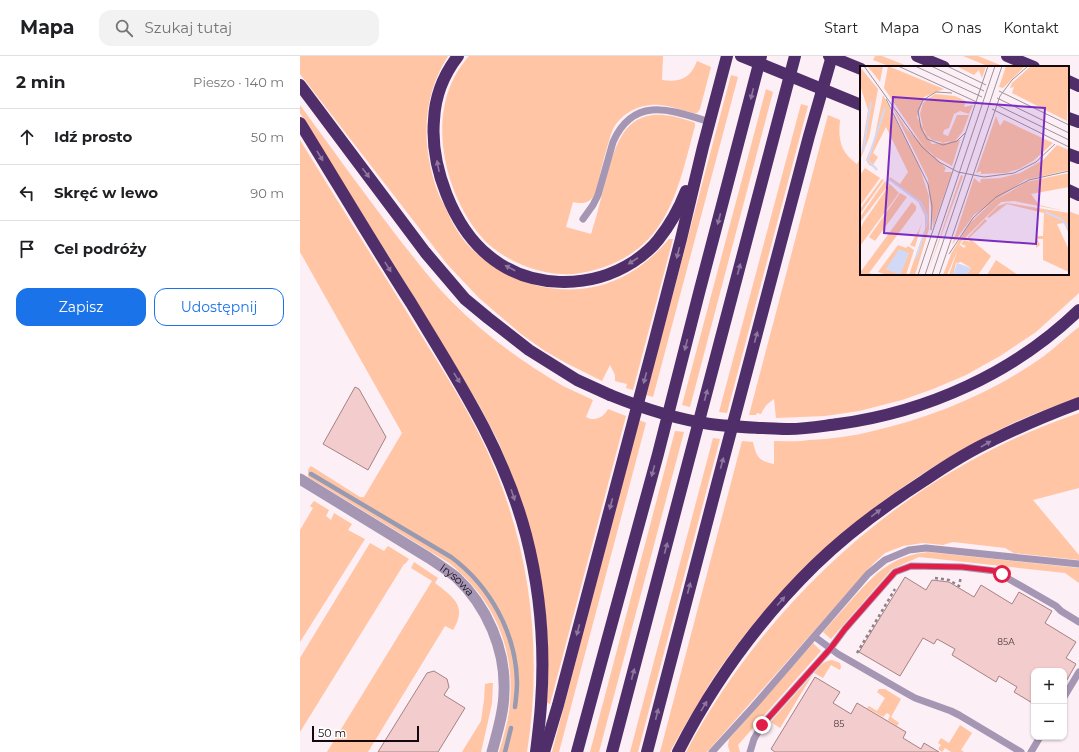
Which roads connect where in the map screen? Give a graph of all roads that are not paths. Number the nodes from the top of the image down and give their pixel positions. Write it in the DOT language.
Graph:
graph roads {
  1 [pos="458,56"];
  2 [pos="727,56"];
  3 [pos="740,56"];
  4 [pos="762,56"];
  5 [pos="795,56"];
  6 [pos="830,56"];
  7 [pos="917,56"];
  8 [pos="1007,56"];
  9 [pos="942,66"];
  10 [pos="1032,66"];
  11 [pos="860,69"];
  12 [pos="1069,81"];
  13 [pos="300,85"];
  14 [pos="1079,86"];
  15 [pos="860,105"];
  16 [pos="1069,118"];
  17 [pos="710,122"];
  18 [pos="1079,122"];
  19 [pos="300,123"];
  20 [pos="703,147"];
  21 [pos="1069,154"];
  22 [pos="1079,158"];
  23 [pos="1069,190"];
  24 [pos="1079,194"];
  25 [pos="583,219"];
  26 [pos="1079,310"];
  27 [pos="1079,403"];
  28 [pos="300,479"];
  29 [pos="1079,564"];
  30 [pos="1079,622"];
  31 [pos="815,637"];
  32 [pos="830,649"];
  33 [pos="1079,672"];
  34 [pos="1067,692"];
  35 [pos="1038,740"];
  36 [pos="492,752"];
  37 [pos="536,752"];
  38 [pos="544,752"];
  39 [pos="577,752"];
  40 [pos="612,752"];
  41 [pos="647,752"];
  42 [pos="678,752"];
  43 [pos="712,752"];
  44 [pos="750,752"];
  45 [pos="1021,752"];
  46 [pos="1031,752"];
  20 -- 1 [label="highway, one-way"];
  2 -- 17 [label="highway"];
  3 -- 15 [label="highway, bridge"];
  4 -- 39 [label="highway, one-way"];
  40 -- 5 [label="highway, one-way"];
  6 -- 11 [label="highway, bridge"];
  41 -- 6 [label="highway, one-way"];
  7 -- 9 [label="highway"];
  8 -- 10 [label="highway"];
  12 -- 14 [label="highway"];
  13 -- 26 [label="highway, one-way, bridge"];
  16 -- 18 [label="highway"];
  17 -- 20 [label="highway"];
  17 -- 25 [label="lane"];
  19 -- 37 [label="highway, one-way"];
  20 -- 38 [label="highway, one-way"];
  21 -- 22 [label="highway"];
  23 -- 24 [label="highway"];
  42 -- 27 [label="highway, one-way"];
  28 -- 36 [label="street, Irysowa"];
  29 -- 31 [label="lane"];
  30 -- 32 [label="lane"];
  31 -- 32 [label="lane"];
  31 -- 43 [label="lane"];
  32 -- 44 [label="lane"];
  32 -- 45 [label="lane"];
  33 -- 34 [label="lane"];
  35 -- 46 [label="lane"];
}
